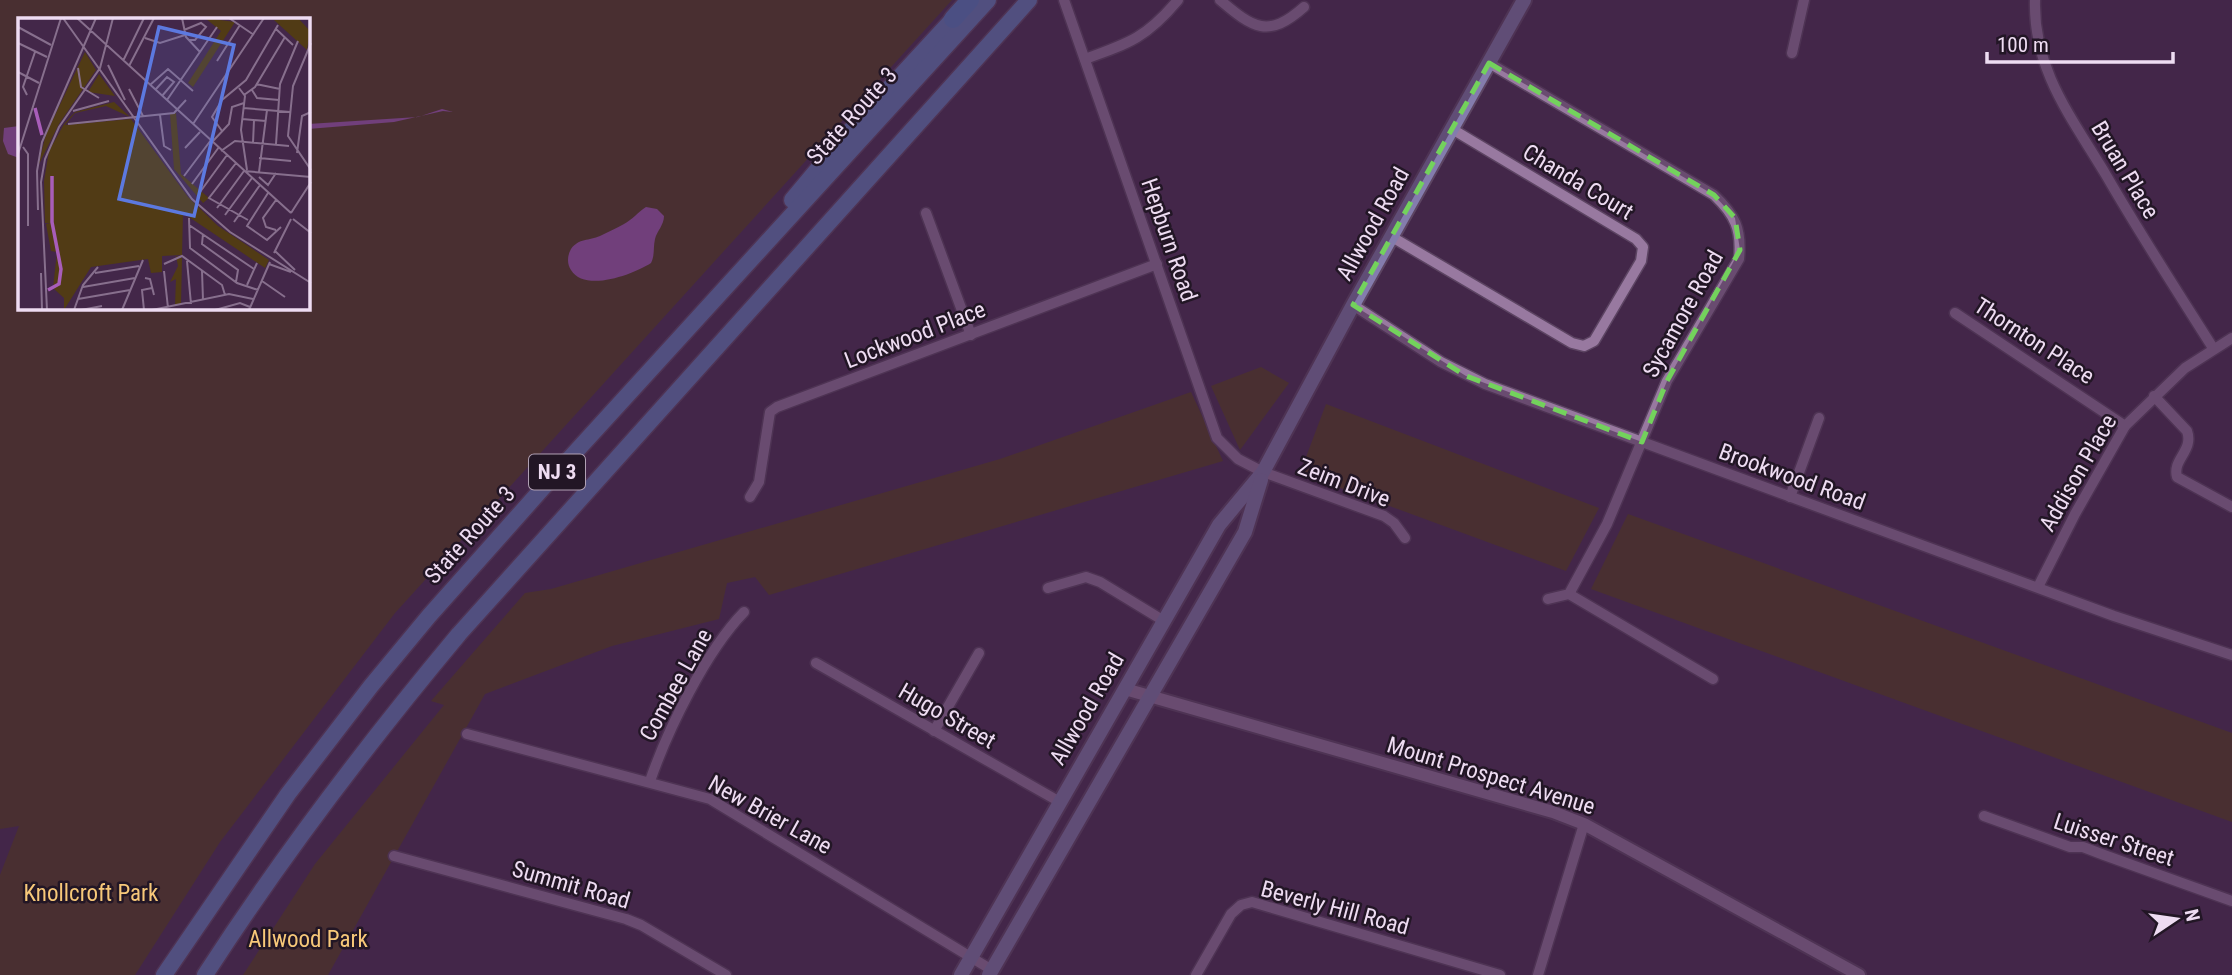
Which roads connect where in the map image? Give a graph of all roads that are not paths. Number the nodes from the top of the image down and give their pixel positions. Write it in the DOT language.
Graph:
graph roads {
  1 [pos="970,0"];
  2 [pos="988,0"];
  3 [pos="1029,0"];
  4 [pos="1178,0"];
  5 [pos="1220,0"];
  6 [pos="1524,0"];
  7 [pos="1804,0"];
  8 [pos="2035,0"];
  9 [pos="1064,1"];
  10 [pos="1304,7"];
  11 [pos="953,19"];
  12 [pos="1791,53"];
  13 [pos="1085,60"];
  14 [pos="1489,63"];
  15 [pos="1452,129"];
  16 [pos="926,213"];
  17 [pos="1392,237"];
  18 [pos="1157,264"];
  19 [pos="715,298"];
  20 [pos="1353,305"];
  21 [pos="1955,313"];
  22 [pos="971,335"];
  23 [pos="2232,338"];
  24 [pos="2213,348"];
  25 [pos="2154,396"];
  26 [pos="1819,418"];
  27 [pos="2125,426"];
  28 [pos="1642,442"];
  29 [pos="1263,472"];
  30 [pos="750,497"];
  31 [pos="1790,497"];
  32 [pos="2232,506"];
  33 [pos="1405,538"];
  34 [pos="2038,587"];
  35 [pos="1048,588"];
  36 [pos="1569,594"];
  37 [pos="1548,599"];
  38 [pos="744,612"];
  39 [pos="1164,621"];
  40 [pos="979,653"];
  41 [pos="2232,655"];
  42 [pos="816,663"];
  43 [pos="1713,679"];
  44 [pos="1125,689"];
  45 [pos="1150,697"];
  46 [pos="934,731"];
  47 [pos="467,734"];
  48 [pos="650,781"];
  49 [pos="1060,802"];
  50 [pos="1984,816"];
  51 [pos="1584,824"];
  52 [pos="394,856"];
  53 [pos="2232,901"];
  54 [pos="971,958"];
  55 [pos="991,972"];
  56 [pos="164,975"];
  57 [pos="205,975"];
  58 [pos="726,975"];
  59 [pos="961,975"];
  60 [pos="1196,975"];
  61 [pos="1500,975"];
  62 [pos="1538,975"];
  63 [pos="1859,975"];
  1 -- 11 [label="highway"];
  2 -- 19 [label="highway, State Route 3 / NJ 3"];
  3 -- 57 [label="highway, NJ 3"];
  4 -- 13 [label="street"];
  5 -- 10 [label="street"];
  6 -- 14 [label="main road, Allwood Road"];
  7 -- 12 [label="street"];
  8 -- 24 [label="street, Bruan Place"];
  9 -- 13 [label="street, Hepburn Road"];
  11 -- 19 [label="highway"];
  13 -- 18 [label="street, Hepburn Road"];
  14 -- 15 [label="main road, Allwood Road"];
  14 -- 28 [label="street, Sycamore Road"];
  15 -- 17 [label="main road, Allwood Road"];
  15 -- 17 [label="street, Chanda Court"];
  16 -- 22 [label="street"];
  17 -- 20 [label="main road, Allwood Road"];
  18 -- 22 [label="street, Lockwood Place"];
  18 -- 29 [label="street, Hepburn Road"];
  19 -- 56 [label="highway, State Route 3 / NJ 3"];
  20 -- 28 [label="street, Brookwood Road"];
  20 -- 29 [label="main road, Allwood Road"];
  21 -- 27 [label="street, Thornton Place"];
  22 -- 30 [label="street, Lockwood Place"];
  23 -- 24 [label="street, Addison Place"];
  24 -- 25 [label="street, Addison Place"];
  25 -- 27 [label="street, Addison Place"];
  25 -- 32 [label="street"];
  26 -- 31 [label="street"];
  27 -- 34 [label="street, Addison Place"];
  28 -- 31 [label="street, Brookwood Road"];
  28 -- 36 [label="street, Sycamore Road"];
  29 -- 33 [label="street, Zeim Drive"];
  29 -- 39 [label="main road, Allwood Road"];
  29 -- 45 [label="main road, Allwood Road"];
  31 -- 34 [label="street, Brookwood Road"];
  34 -- 41 [label="street, Brookwood Road"];
  35 -- 39 [label="street"];
  36 -- 37 [label="street"];
  36 -- 43 [label="street"];
  38 -- 48 [label="street, Combee Lane"];
  39 -- 44 [label="main road, Allwood Road"];
  40 -- 46 [label="street"];
  42 -- 46 [label="street, Hugo Street"];
  44 -- 45 [label="street, Mount Prospect Avenue"];
  44 -- 49 [label="main road, Allwood Road"];
  45 -- 51 [label="street, Mount Prospect Avenue"];
  45 -- 55 [label="main road, Allwood Road"];
  46 -- 49 [label="street, Hugo Street"];
  47 -- 48 [label="street, New Brier Lane"];
  48 -- 54 [label="street, New Brier Lane"];
  49 -- 54 [label="main road, Allwood Road"];
  50 -- 53 [label="street, Luisser Street"];
  51 -- 62 [label="street"];
  51 -- 63 [label="street, Mount Prospect Avenue"];
  52 -- 58 [label="street, Summit Road"];
  54 -- 55 [label="street, New Brier Lane"];
  54 -- 59 [label="main road, Allwood Road"];
  60 -- 61 [label="street, Beverly Hill Road"];
}
